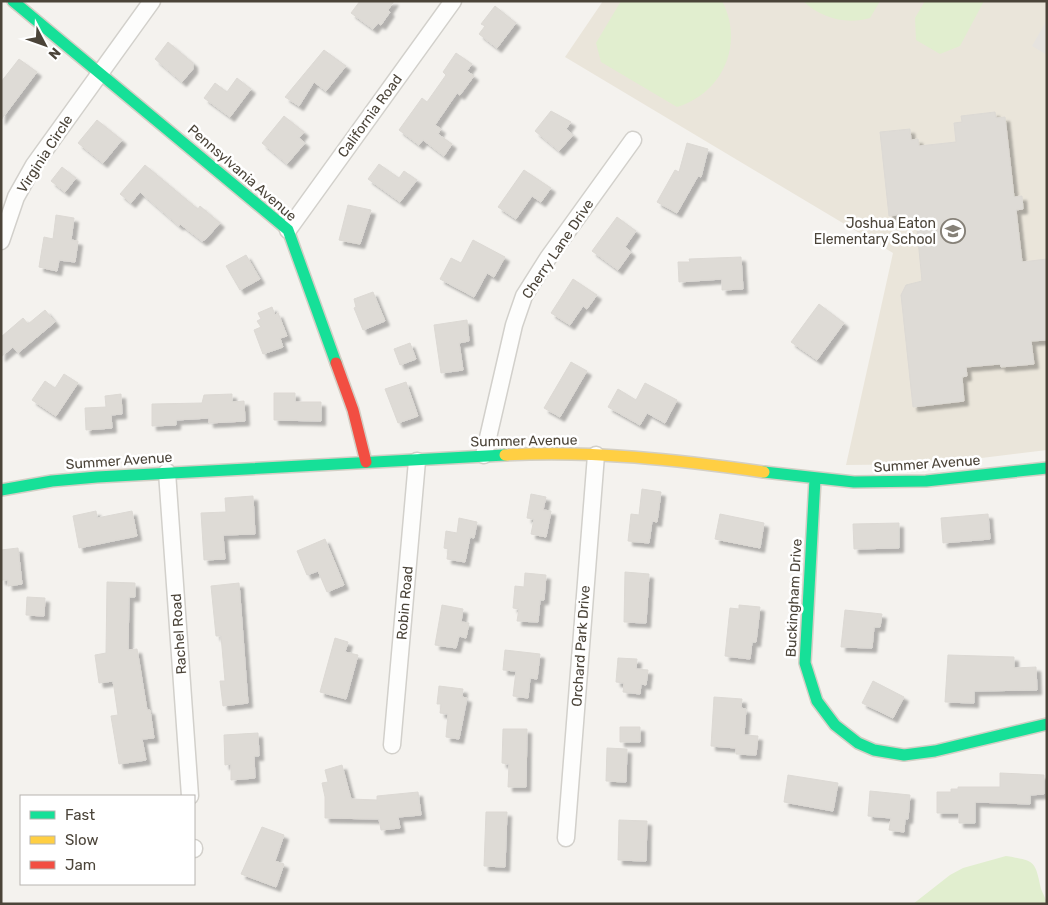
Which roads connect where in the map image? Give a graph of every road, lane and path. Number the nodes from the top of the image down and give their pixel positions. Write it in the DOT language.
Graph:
graph roads {
  1 [pos="13,1"];
  2 [pos="152,1"];
  3 [pos="453,1"];
  4 [pos="100,74"];
  5 [pos="633,140"];
  6 [pos="288,230"];
  7 [pos="1,241"];
  8 [pos="484,455"];
  9 [pos="596,455"];
  10 [pos="417,461"];
  11 [pos="366,462"];
  12 [pos="1047,468"];
  13 [pos="167,472"];
  14 [pos="815,479"];
  15 [pos="1,490"];
  16 [pos="1047,724"];
  17 [pos="392,745"];
  18 [pos="190,795"];
  19 [pos="566,838"];
  1 -- 4 [label="street, Pennsylvania Avenue"];
  2 -- 4 [label="street, Virginia Circle"];
  3 -- 6 [label="street, California Road"];
  4 -- 6 [label="street, Pennsylvania Avenue"];
  4 -- 7 [label="street, Virginia Circle"];
  5 -- 8 [label="street, Cherry Lane Drive"];
  6 -- 11 [label="street, Pennsylvania Avenue"];
  8 -- 9 [label="street, Summer Avenue"];
  8 -- 10 [label="street, Summer Avenue"];
  9 -- 14 [label="street, Summer Avenue"];
  9 -- 19 [label="street, Orchard Park Drive"];
  10 -- 11 [label="street, Summer Avenue"];
  10 -- 17 [label="street, Robin Road"];
  11 -- 13 [label="street, Summer Avenue"];
  12 -- 14 [label="street, Summer Avenue"];
  13 -- 15 [label="street, Summer Avenue"];
  13 -- 18 [label="street, Rachel Road"];
  14 -- 16 [label="street, Buckingham Drive"];
}
